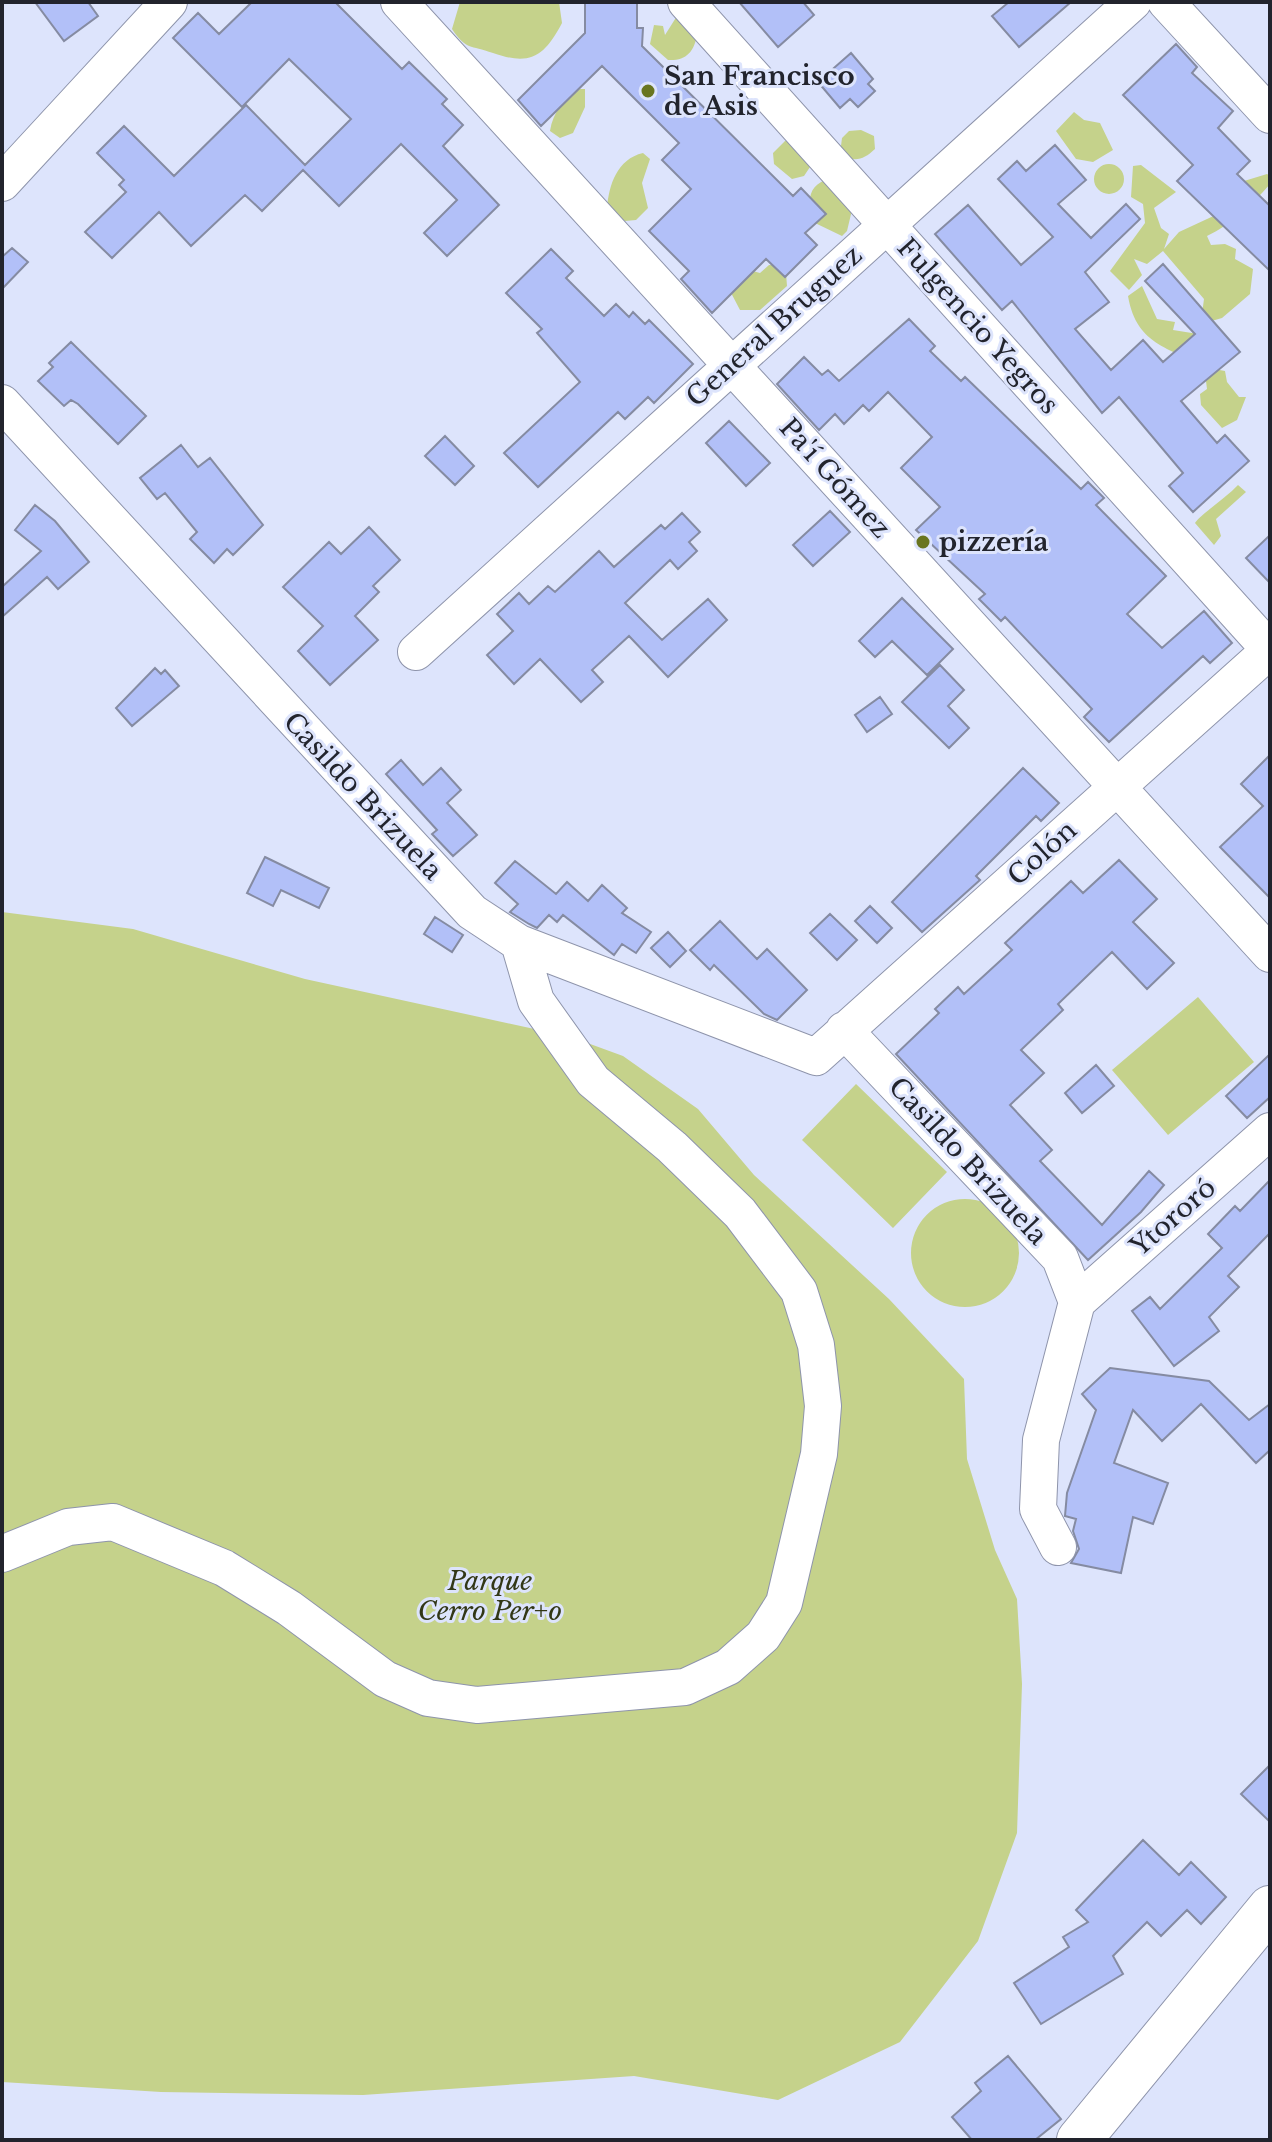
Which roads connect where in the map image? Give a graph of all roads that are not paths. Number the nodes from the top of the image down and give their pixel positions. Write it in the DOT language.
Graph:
graph roads {
  1 [pos="169,2"];
  2 [pos="399,2"];
  3 [pos="686,2"];
  4 [pos="1133,2"];
  5 [pos="1166,2"];
  6 [pos="1270,115"];
  7 [pos="2,183"];
  8 [pos="886,224"];
  9 [pos="731,365"];
  10 [pos="2,403"];
  11 [pos="1270,650"];
  12 [pos="416,652"];
  13 [pos="1117,787"];
  14 [pos="519,943"];
  15 [pos="1270,954"];
  16 [pos="844,1030"];
  17 [pos="816,1057"];
  18 [pos="1270,1131"];
  19 [pos="1077,1302"];
  20 [pos="1058,1547"];
  21 [pos="2,1554"];
  22 [pos="1270,1908"];
  23 [pos="1079,2140"];
  1 -- 7 [label="street"];
  2 -- 9 [label="street, Pa'í Gómez"];
  3 -- 8 [label="street, Fulgencio Yegros"];
  4 -- 8 [label="street, General Bruguez"];
  5 -- 6 [label="street"];
  8 -- 9 [label="street, General Bruguez"];
  8 -- 11 [label="street, Fulgencio Yegros"];
  9 -- 12 [label="street, General Bruguez"];
  9 -- 13 [label="street, Pa'í Gómez"];
  10 -- 14 [label="street, Casildo Brizuela"];
  11 -- 13 [label="street, Colón"];
  13 -- 15 [label="street, Pa'í Gómez"];
  13 -- 16 [label="street, Colón"];
  14 -- 17 [label="street, Casildo Brizuela"];
  14 -- 21 [label="street"];
  16 -- 17 [label="street, Colón"];
  16 -- 19 [label="street, Casildo Brizuela"];
  18 -- 19 [label="street, Ytororó"];
  19 -- 20 [label="street"];
  22 -- 23 [label="main road"];
}
